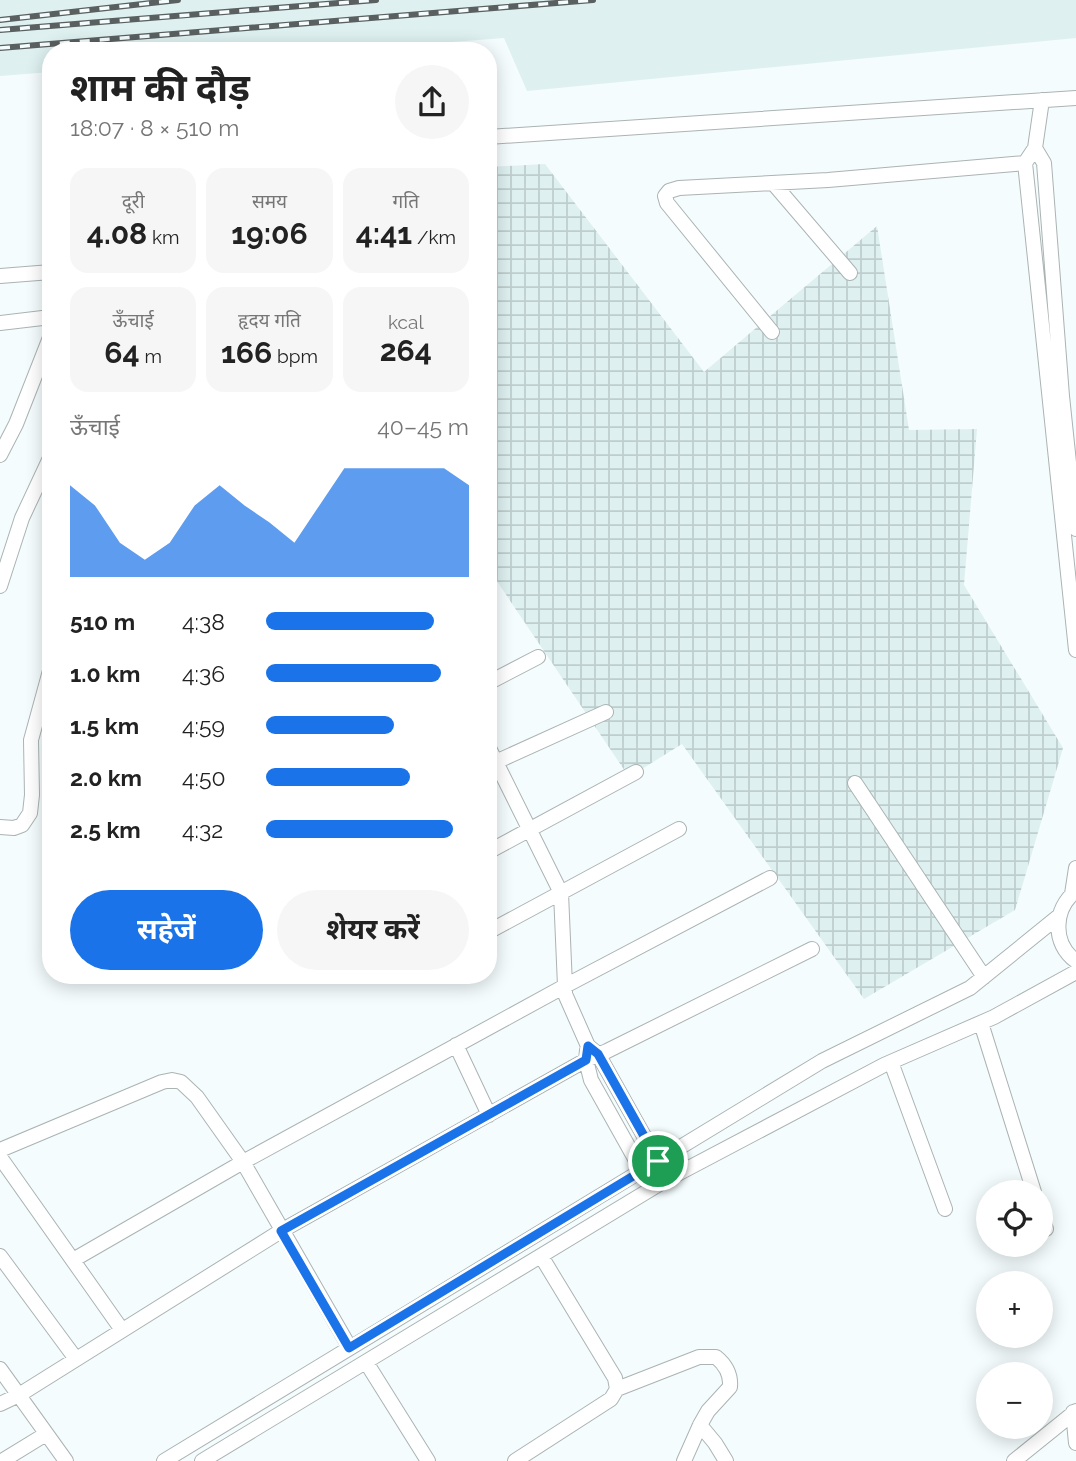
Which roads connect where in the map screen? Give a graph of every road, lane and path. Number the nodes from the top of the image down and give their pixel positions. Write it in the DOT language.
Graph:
graph roads {
  1 [pos="1076,98"];
  2 [pos="1042,100"];
  3 [pos="497,136"];
  4 [pos="1035,148"];
  5 [pos="1025,163"];
  6 [pos="774,183"];
  7 [pos="42,273"];
  8 [pos="850,273"];
  9 [pos="0,276"];
  10 [pos="42,318"];
  11 [pos="0,323"];
  12 [pos="772,332"];
  13 [pos="42,358"];
  14 [pos="1062,397"];
  15 [pos="0,455"];
  16 [pos="42,476"];
  17 [pos="1076,528"];
  18 [pos="0,586"];
  19 [pos="1076,650"];
  20 [pos="538,657"];
  21 [pos="497,678"];
  22 [pos="42,702"];
  23 [pos="606,712"];
  24 [pos="497,761"];
  25 [pos="497,772"];
  26 [pos="636,772"];
  27 [pos="855,783"];
  28 [pos="0,827"];
  29 [pos="679,829"];
  30 [pos="530,830"];
  31 [pos="497,847"];
  32 [pos="1076,868"];
  33 [pos="770,878"];
  34 [pos="1074,892"];
  35 [pos="561,893"];
  36 [pos="1059,916"];
  37 [pos="497,927"];
  38 [pos="812,949"];
  39 [pos="1076,961"];
  40 [pos="1076,972"];
  41 [pos="984,977"];
  42 [pos="565,986"];
  43 [pos="981,1023"];
  44 [pos="456,1045"];
  45 [pos="591,1053"];
  46 [pos="891,1062"];
  47 [pos="489,1115"];
  48 [pos="0,1150"];
  49 [pos="0,1157"];
  50 [pos="658,1161"];
  51 [pos="243,1162"];
  52 [pos="642,1171"];
  53 [pos="1030,1180"];
  54 [pos="945,1209"];
  55 [pos="281,1231"];
  56 [pos="0,1255"];
  57 [pos="541,1256"];
  58 [pos="73,1260"];
  59 [pos="122,1330"];
  60 [pos="349,1348"];
  61 [pos="76,1359"];
  62 [pos="366,1362"];
  63 [pos="0,1369"];
  64 [pos="617,1389"];
  65 [pos="19,1395"];
  66 [pos="0,1404"];
  67 [pos="1075,1412"];
  68 [pos="700,1424"];
  69 [pos="46,1434"];
  70 [pos="1076,1443"];
  71 [pos="523,1458"];
  72 [pos="2,1461"];
  73 [pos="66,1461"];
  74 [pos="164,1461"];
  75 [pos="202,1461"];
  76 [pos="428,1461"];
  77 [pos="684,1461"];
  78 [pos="726,1461"];
  79 [pos="1014,1461"];
  1 -- 2 [label="street"];
  2 -- 3 [label="street"];
  2 -- 4 [label="street"];
  4 -- 5 [label="street"];
  4 -- 14 [label="street"];
  5 -- 6 [label="street"];
  5 -- 14 [label="street"];
  6 -- 8 [label="street"];
  6 -- 12 [label="street"];
  7 -- 9 [label="street"];
  10 -- 11 [label="street"];
  13 -- 15 [label="street"];
  14 -- 17 [label="street"];
  14 -- 19 [label="street"];
  16 -- 18 [label="street"];
  20 -- 21 [label="street"];
  22 -- 28 [label="street"];
  23 -- 24 [label="street"];
  25 -- 30 [label="street"];
  26 -- 30 [label="street"];
  27 -- 41 [label="street"];
  29 -- 35 [label="street"];
  30 -- 31 [label="street"];
  30 -- 35 [label="street"];
  32 -- 34 [label="street"];
  33 -- 42 [label="street"];
  34 -- 36 [label="street"];
  35 -- 37 [label="street"];
  35 -- 42 [label="street"];
  36 -- 39 [label="street"];
  36 -- 41 [label="street"];
  38 -- 45 [label="street"];
  40 -- 43 [label="street"];
  41 -- 50 [label="street"];
  42 -- 44 [label="street"];
  42 -- 45 [label="street"];
  43 -- 46 [label="street"];
  43 -- 53 [label="street"];
  44 -- 47 [label="street"];
  44 -- 51 [label="street"];
  45 -- 47 [label="street"];
  45 -- 50 [label="street"];
  45 -- 52 [label="street"];
  46 -- 54 [label="street"];
  46 -- 57 [label="street"];
  47 -- 55 [label="street"];
  48 -- 51 [label="street"];
  49 -- 58 [label="street"];
  50 -- 52 [label="street"];
  51 -- 55 [label="street"];
  51 -- 58 [label="street"];
  52 -- 60 [label="street"];
  55 -- 59 [label="street"];
  55 -- 60 [label="street"];
  56 -- 61 [label="street"];
  57 -- 62 [label="street"];
  57 -- 64 [label="street"];
  58 -- 59 [label="street"];
  59 -- 61 [label="street"];
  60 -- 74 [label="street"];
  61 -- 65 [label="street"];
  62 -- 75 [label="street"];
  62 -- 76 [label="street"];
  63 -- 65 [label="street"];
  64 -- 68 [label="street"];
  64 -- 71 [label="street"];
  65 -- 66 [label="street"];
  65 -- 69 [label="street"];
  67 -- 70 [label="street"];
  67 -- 79 [label="street"];
  68 -- 77 [label="street"];
  68 -- 78 [label="street"];
  69 -- 72 [label="street"];
  69 -- 73 [label="street"];
}
